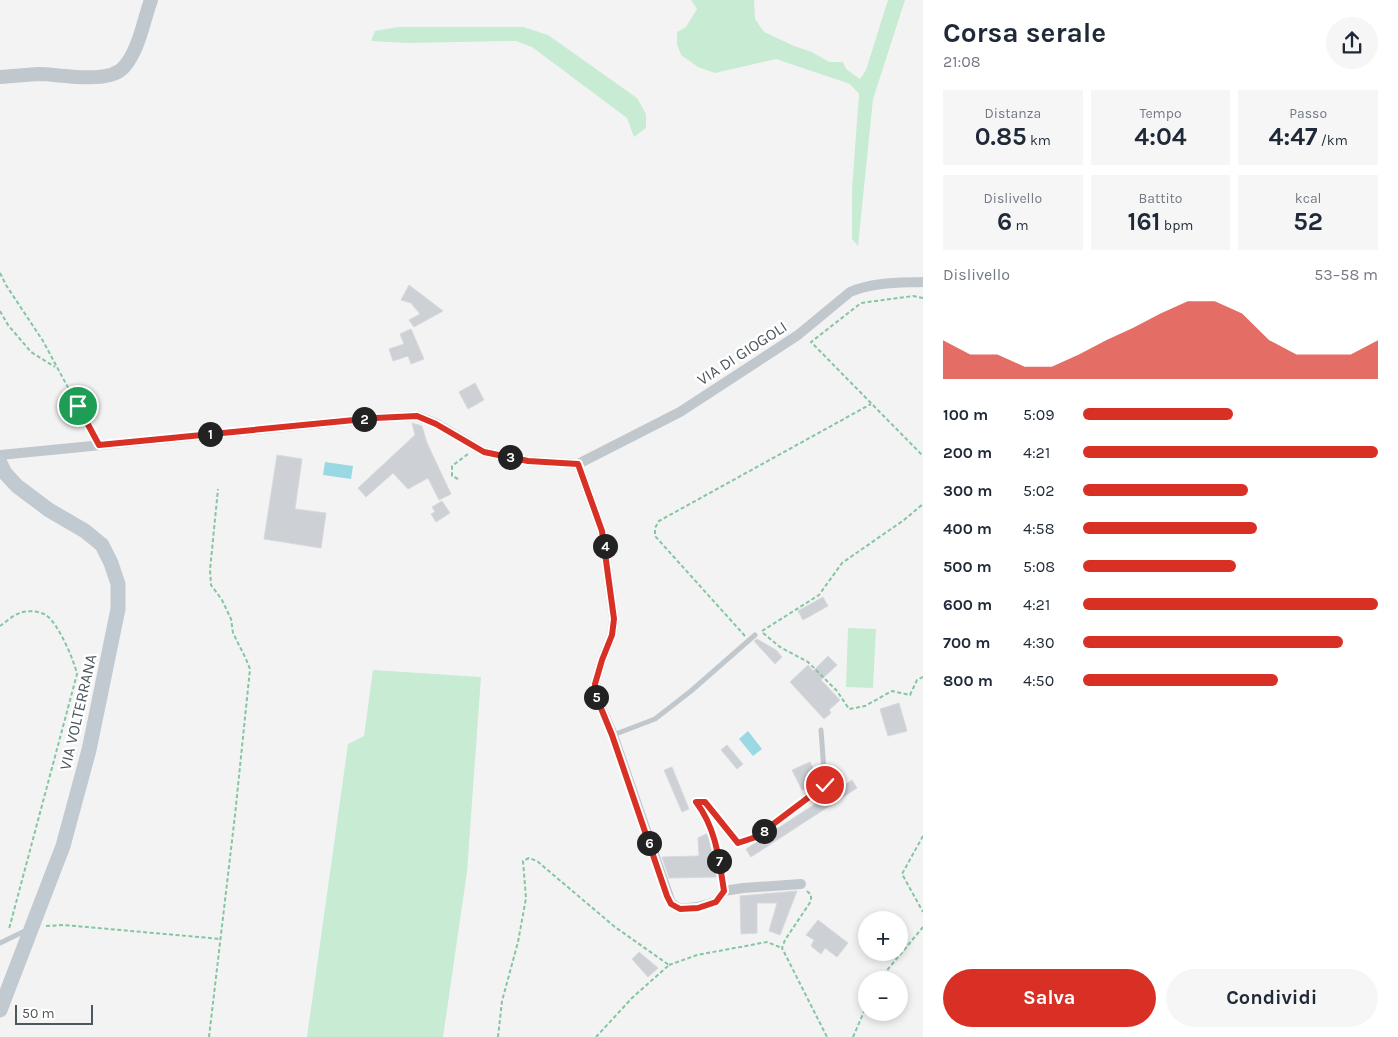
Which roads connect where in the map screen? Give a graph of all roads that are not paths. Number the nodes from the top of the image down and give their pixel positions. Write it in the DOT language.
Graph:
graph roads {
  1 [pos="150,0"];
  2 [pos="0,78"];
  3 [pos="923,282"];
  4 [pos="0,454"];
  5 [pos="0,463"];
  6 [pos="578,464"];
  7 [pos="755,635"];
  8 [pos="821,730"];
  9 [pos="612,735"];
  10 [pos="801,884"];
  11 [pos="724,891"];
  12 [pos="32,928"];
  13 [pos="0,943"];
  14 [pos="0,1010"];
  1 -- 2 [label="street"];
  3 -- 6 [label="street, VIA DI GIOGOLI"];
  4 -- 6 [label="street"];
  5 -- 12 [label="main road, VIA VOLTERRANA"];
  6 -- 9 [label="street"];
  7 -- 9 [label="lane"];
  8 -- 11 [label="lane"];
  9 -- 11 [label="street"];
  10 -- 11 [label="street"];
  12 -- 13 [label="lane"];
  12 -- 14 [label="main road, VIA VOLTERRANA"];
}
